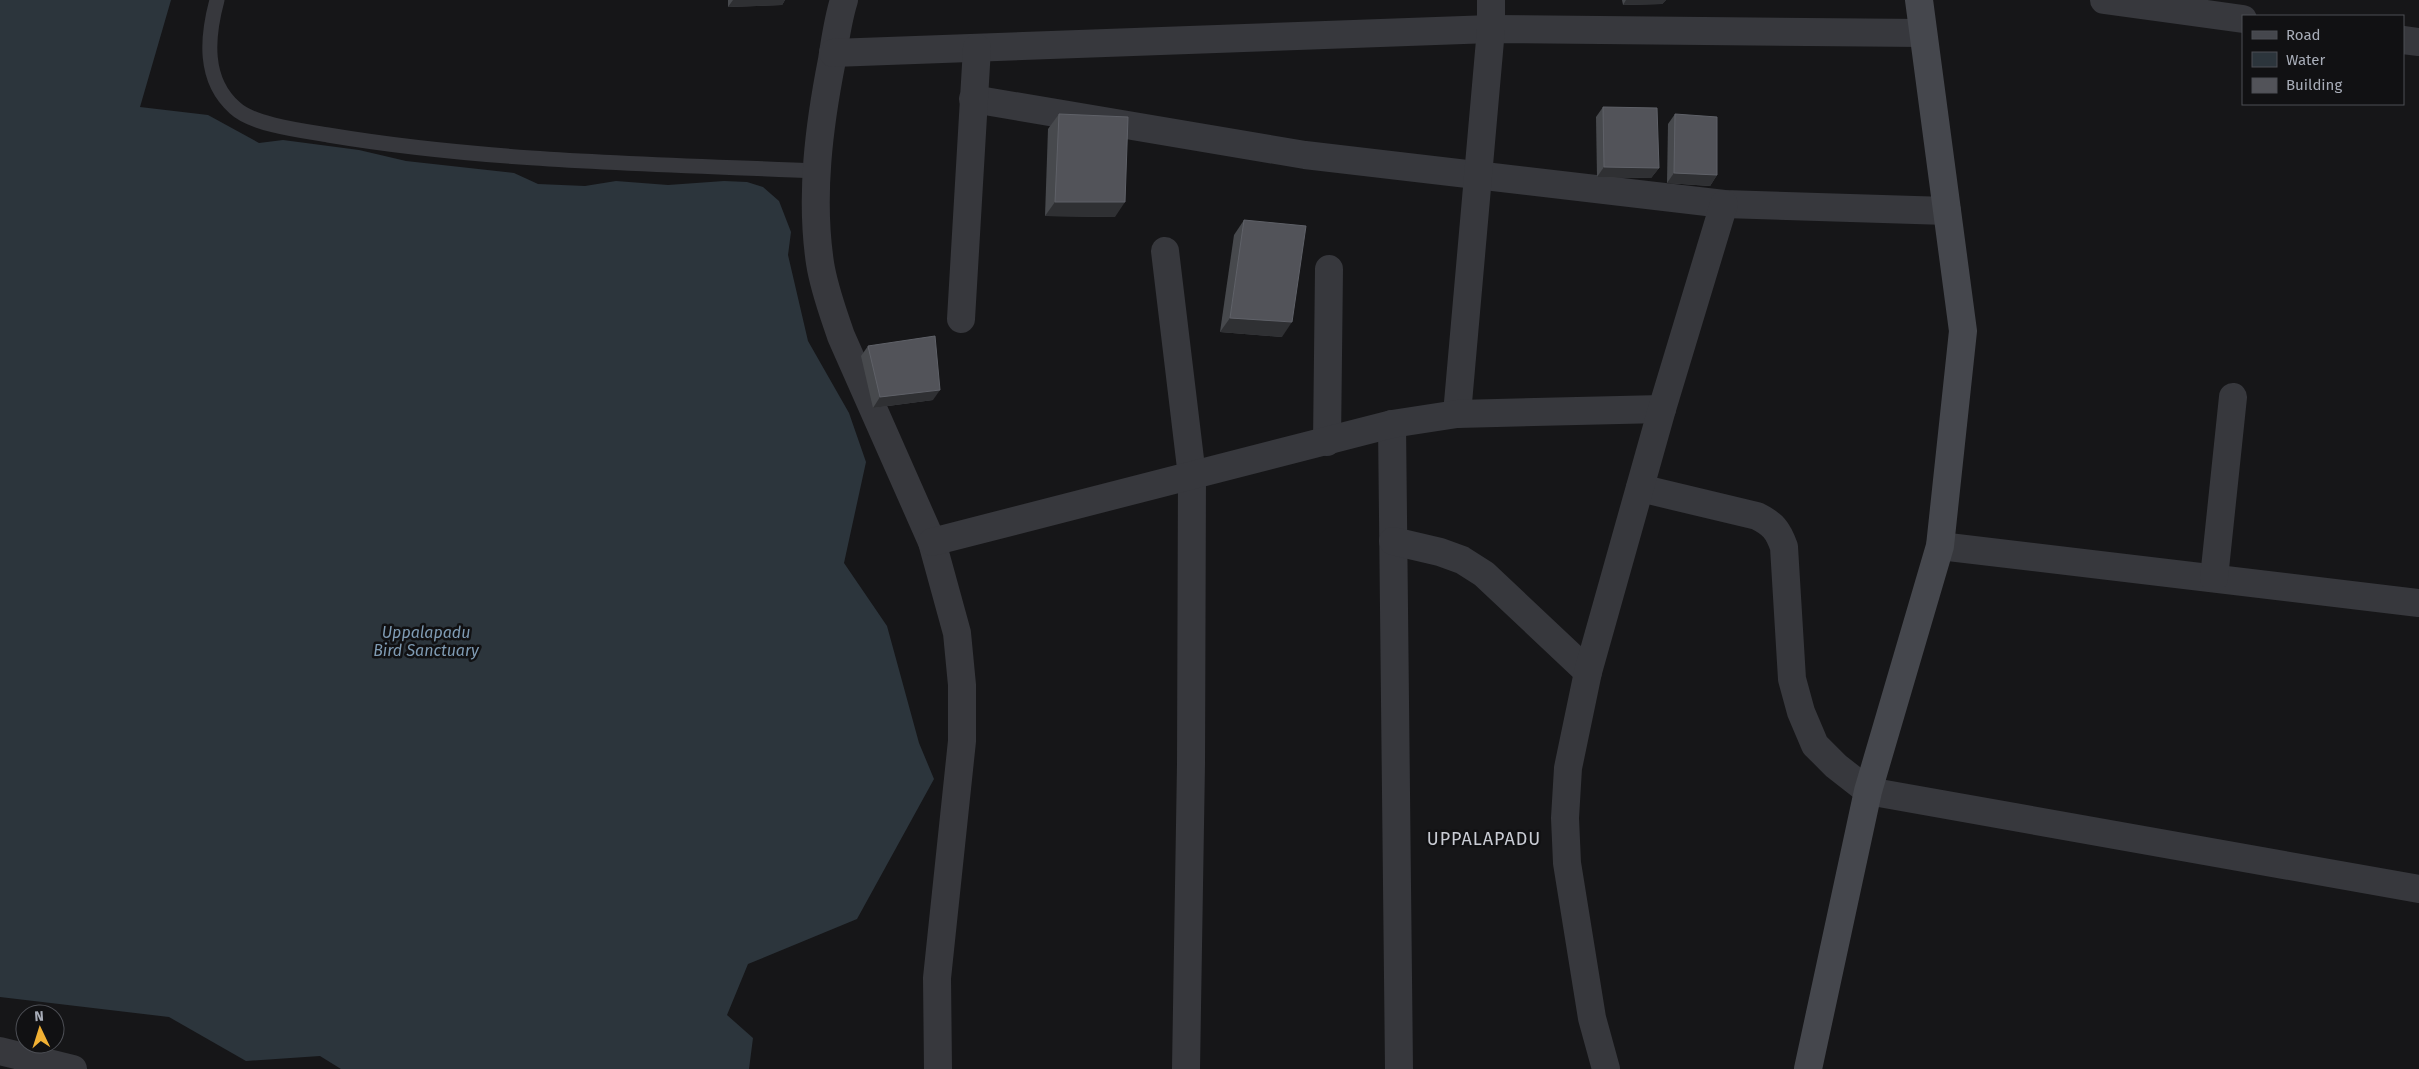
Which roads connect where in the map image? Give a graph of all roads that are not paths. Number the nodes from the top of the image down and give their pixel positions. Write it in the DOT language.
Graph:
graph roads {
  1 [pos="217,0"];
  2 [pos="844,0"];
  3 [pos="1491,0"];
  4 [pos="1919,0"];
  5 [pos="2104,0"];
  6 [pos="2242,18"];
  7 [pos="1491,29"];
  8 [pos="1924,33"];
  9 [pos="2404,40"];
  10 [pos="2419,42"];
  11 [pos="977,48"];
  12 [pos="833,54"];
  13 [pos="974,99"];
  14 [pos="817,171"];
  15 [pos="1478,175"];
  16 [pos="1724,204"];
  17 [pos="1948,211"];
  18 [pos="1165,251"];
  19 [pos="1329,269"];
  20 [pos="960,319"];
  21 [pos="2234,397"];
  22 [pos="1662,409"];
  23 [pos="1458,414"];
  24 [pos="1392,424"];
  25 [pos="1327,442"];
  26 [pos="1192,476"];
  27 [pos="1640,488"];
  28 [pos="1393,541"];
  29 [pos="932,542"];
  30 [pos="1940,546"];
  31 [pos="2214,578"];
  32 [pos="2419,603"];
  33 [pos="1588,672"];
  34 [pos="1868,791"];
  35 [pos="2419,889"];
  36 [pos="0,1051"];
  37 [pos="73,1069"];
  38 [pos="938,1069"];
  39 [pos="1186,1069"];
  40 [pos="1398,1069"];
  41 [pos="1606,1069"];
  42 [pos="1808,1069"];
  1 -- 14 [label="lane"];
  2 -- 12 [label="street"];
  3 -- 7 [label="street"];
  4 -- 8 [label="main road"];
  5 -- 6 [label="street"];
  7 -- 8 [label="street"];
  7 -- 11 [label="street"];
  7 -- 15 [label="street"];
  8 -- 17 [label="main road"];
  9 -- 10 [label="street"];
  11 -- 12 [label="street"];
  11 -- 13 [label="street"];
  12 -- 14 [label="street"];
  13 -- 15 [label="street"];
  13 -- 20 [label="street"];
  14 -- 29 [label="street"];
  15 -- 16 [label="street"];
  15 -- 23 [label="street"];
  16 -- 17 [label="street"];
  16 -- 22 [label="street"];
  17 -- 30 [label="main road"];
  18 -- 26 [label="street"];
  19 -- 25 [label="street"];
  21 -- 31 [label="street"];
  22 -- 23 [label="street"];
  22 -- 27 [label="street"];
  23 -- 24 [label="street"];
  24 -- 25 [label="street"];
  24 -- 28 [label="street"];
  25 -- 26 [label="street"];
  26 -- 29 [label="street"];
  26 -- 39 [label="street"];
  27 -- 33 [label="street"];
  27 -- 34 [label="street"];
  28 -- 33 [label="street"];
  28 -- 40 [label="street"];
  29 -- 38 [label="street"];
  30 -- 31 [label="street"];
  30 -- 34 [label="main road"];
  31 -- 32 [label="street"];
  33 -- 41 [label="street"];
  34 -- 35 [label="street"];
  34 -- 42 [label="main road"];
  36 -- 37 [label="street"];
}
